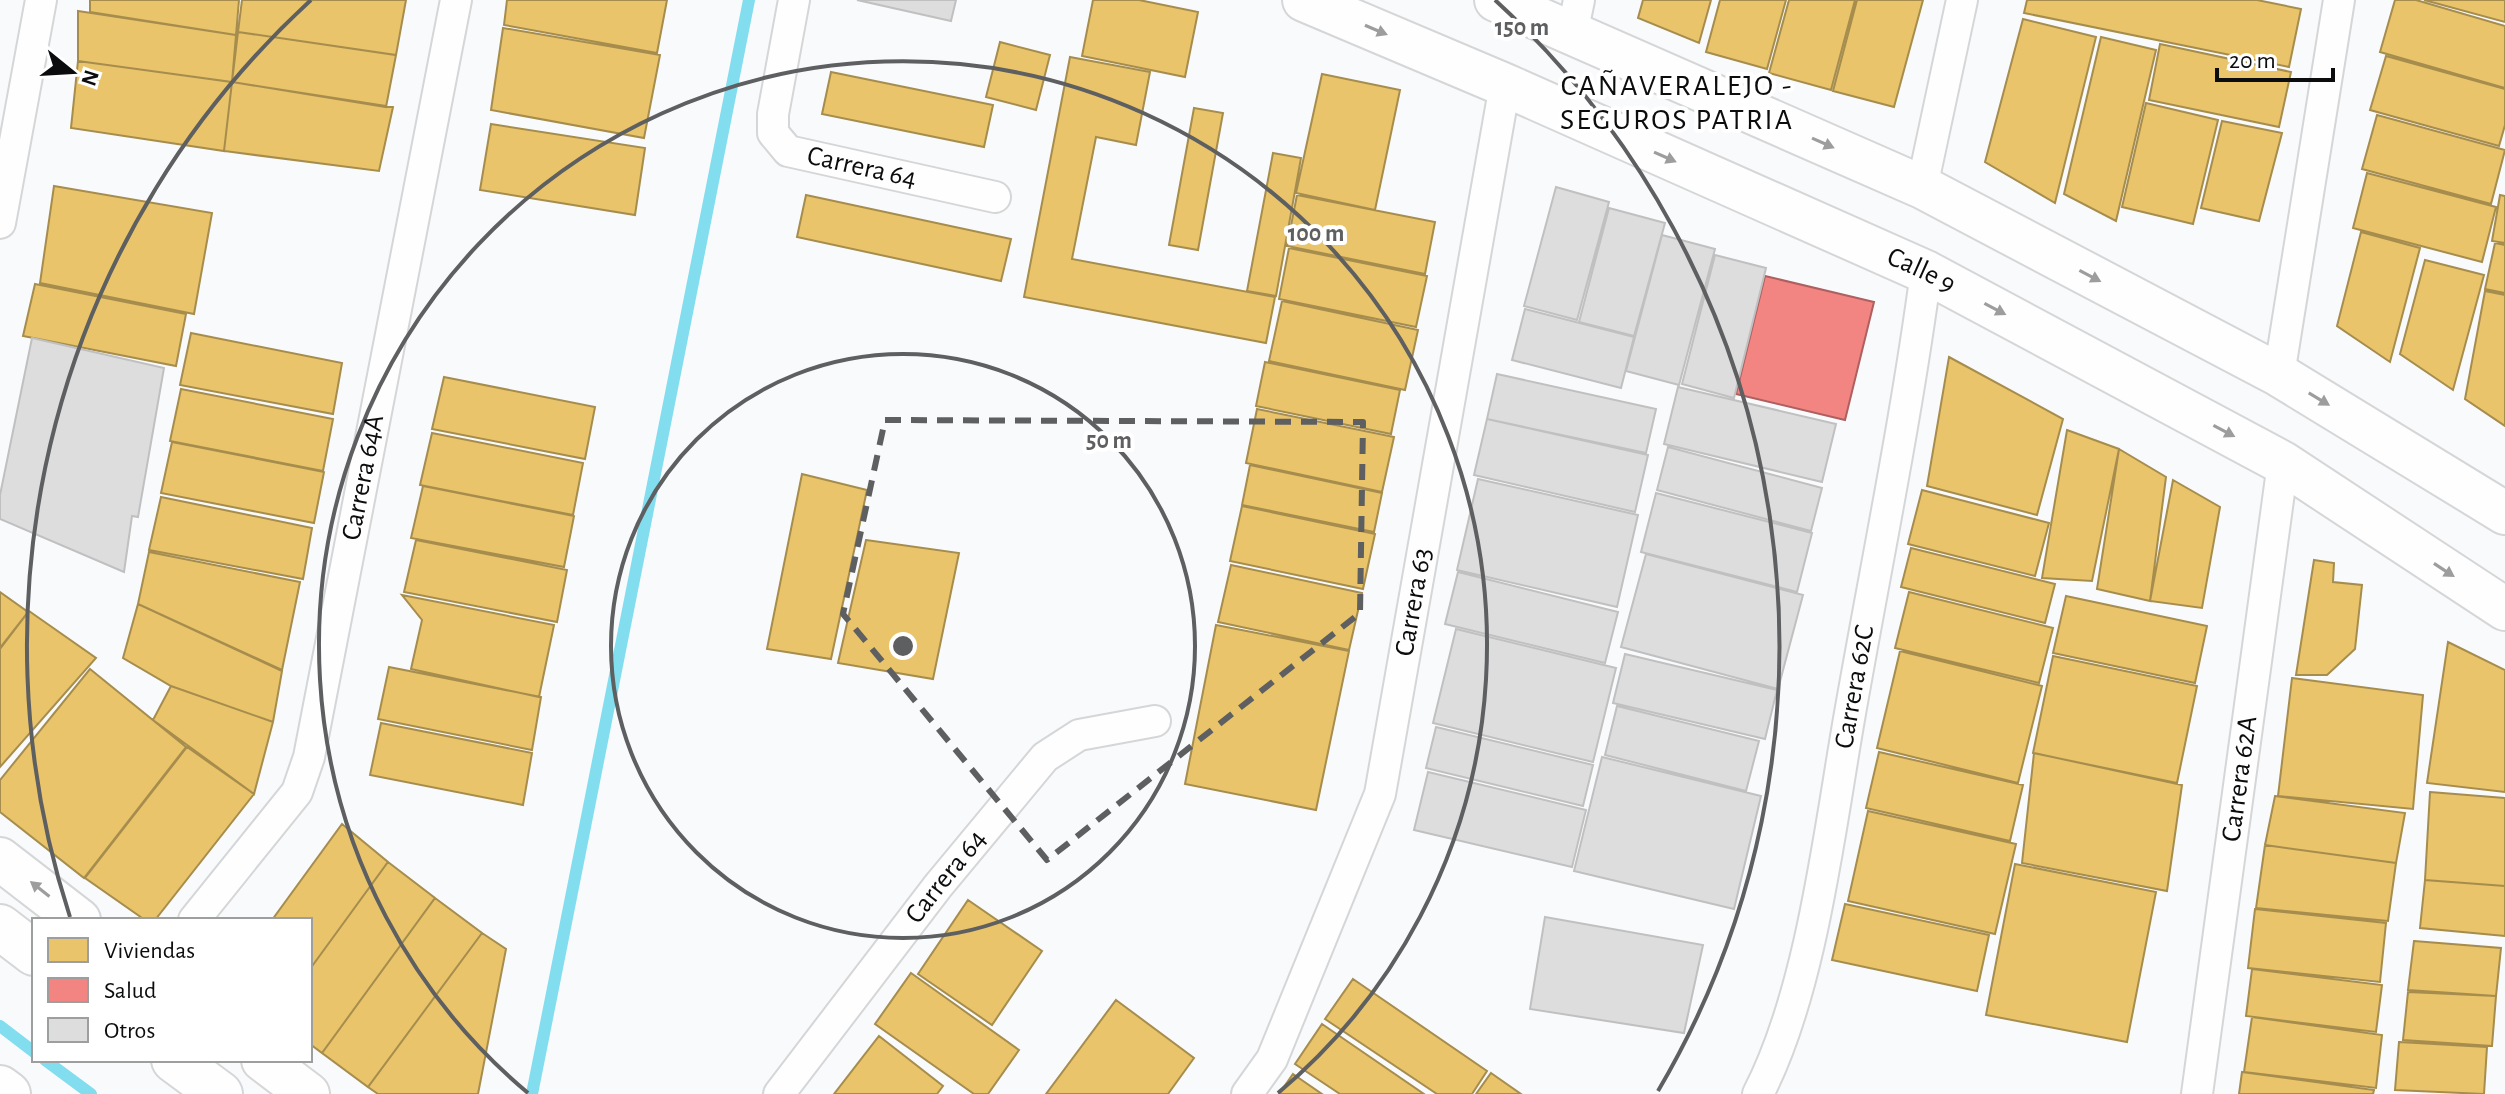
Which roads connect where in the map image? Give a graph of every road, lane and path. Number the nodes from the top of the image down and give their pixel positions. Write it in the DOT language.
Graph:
graph roads {
  1 [pos="41,0"];
  2 [pos="456,0"];
  3 [pos="794,0"];
  4 [pos="1304,0"];
  5 [pos="1496,0"];
  6 [pos="1962,0"];
  7 [pos="2339,0"];
  8 [pos="1576,17"];
  9 [pos="1505,85"];
  10 [pos="1922,187"];
  11 [pos="995,197"];
  12 [pos="0,223"];
  13 [pos="1926,272"];
  14 [pos="2279,375"];
  15 [pos="2283,463"];
  16 [pos="2505,513"];
  17 [pos="2505,609"];
  18 [pos="1155,721"];
  19 [pos="0,859"];
  20 [pos="76,918"];
  21 [pos="196,918"];
  22 [pos="0,927"];
  23 [pos="32,951"];
  24 [pos="177,1062"];
  25 [pos="266,1062"];
  26 [pos="0,1088"];
  27 [pos="8,1094"];
  28 [pos="220,1094"];
  29 [pos="308,1094"];
  30 [pos="779,1094"];
  31 [pos="1247,1094"];
  32 [pos="1758,1094"];
  33 [pos="2197,1094"];
  1 -- 12 [label="street"];
  2 -- 21 [label="street, Carrera 64A"];
  3 -- 11 [label="street, Carrera 64"];
  4 -- 9 [label="main road, Calle 9, one-way"];
  5 -- 8 [label="main road"];
  6 -- 10 [label="street"];
  7 -- 14 [label="street"];
  8 -- 10 [label="main road, one-way"];
  9 -- 13 [label="main road, Calle 9, one-way"];
  9 -- 31 [label="street, Carrera 63"];
  10 -- 14 [label="main road, one-way"];
  13 -- 15 [label="main road, Calle 9, one-way"];
  13 -- 32 [label="street, Carrera 62C"];
  14 -- 16 [label="main road, one-way"];
  15 -- 17 [label="main road, Calle 9, one-way"];
  15 -- 33 [label="street, Carrera 62A"];
  18 -- 30 [label="street, Carrera 64"];
  20 -- 19 [label="main road, one-way"];
  22 -- 23 [label="main road"];
  24 -- 28 [label="main road"];
  25 -- 29 [label="main road"];
  26 -- 27 [label="main road"];
}
